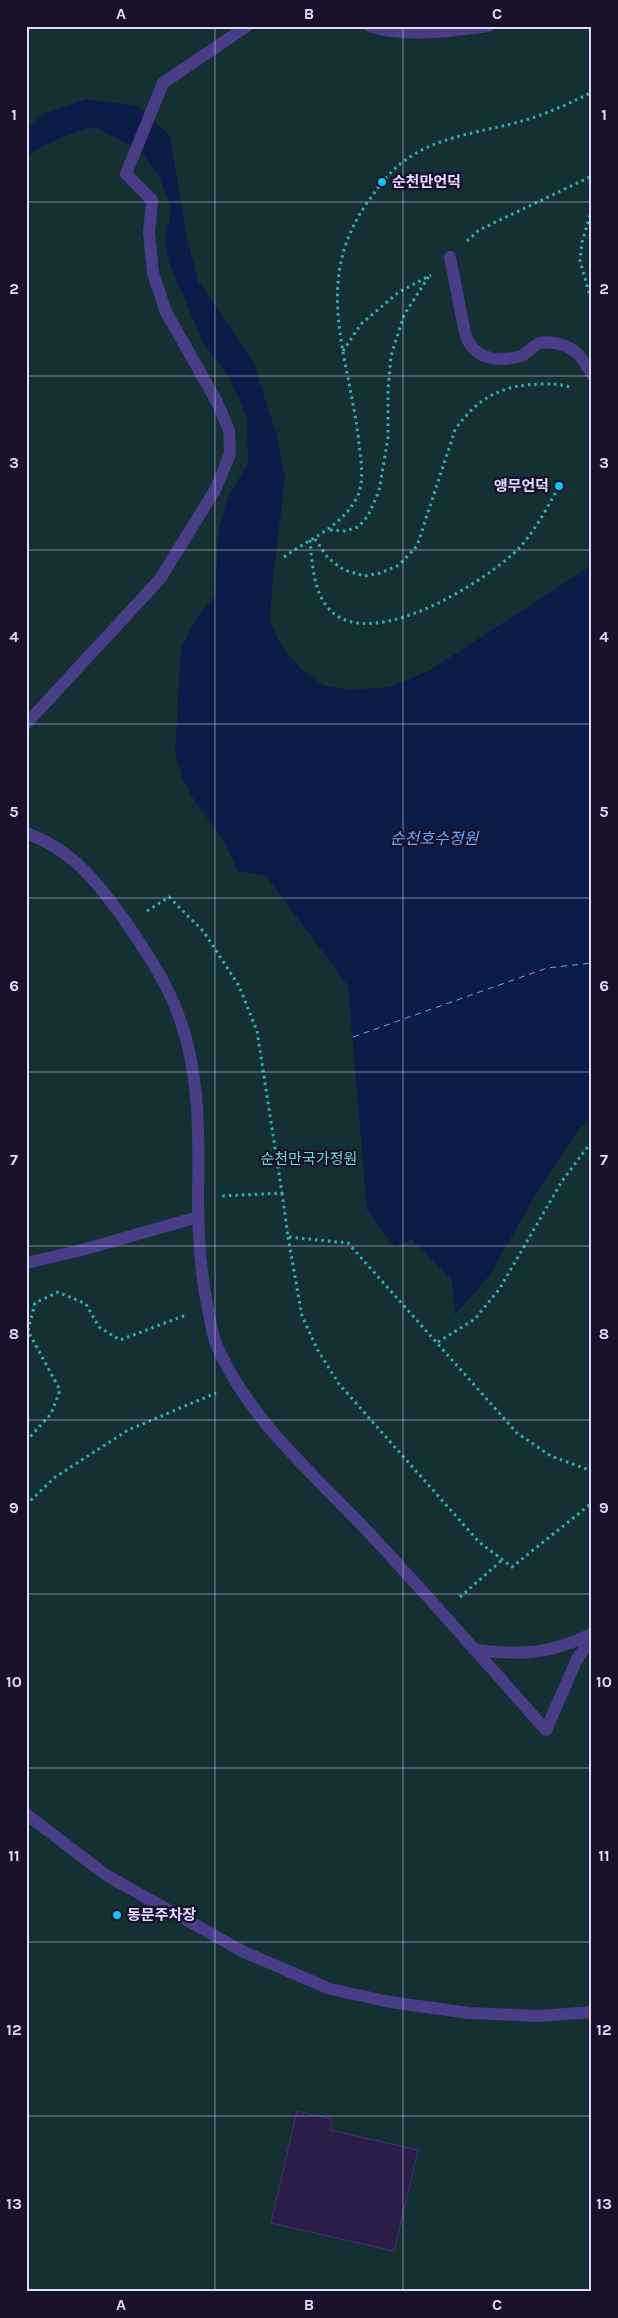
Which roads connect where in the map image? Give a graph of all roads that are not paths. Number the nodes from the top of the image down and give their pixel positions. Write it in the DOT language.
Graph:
graph roads {
  1 [pos="247,26"];
  2 [pos="369,26"];
  3 [pos="488,26"];
  4 [pos="450,257"];
  5 [pos="592,375"];
  6 [pos="26,724"];
  7 [pos="26,833"];
  8 [pos="198,1217"];
  9 [pos="26,1263"];
  10 [pos="592,1634"];
  11 [pos="592,1638"];
  12 [pos="474,1650"];
  13 [pos="26,1814"];
  14 [pos="592,2012"];
  1 -- 6 [label="street"];
  2 -- 3 [label="street"];
  4 -- 5 [label="street"];
  7 -- 8 [label="street"];
  8 -- 9 [label="street"];
  8 -- 12 [label="street"];
  10 -- 12 [label="street"];
  11 -- 12 [label="street"];
  13 -- 14 [label="street"];
}
